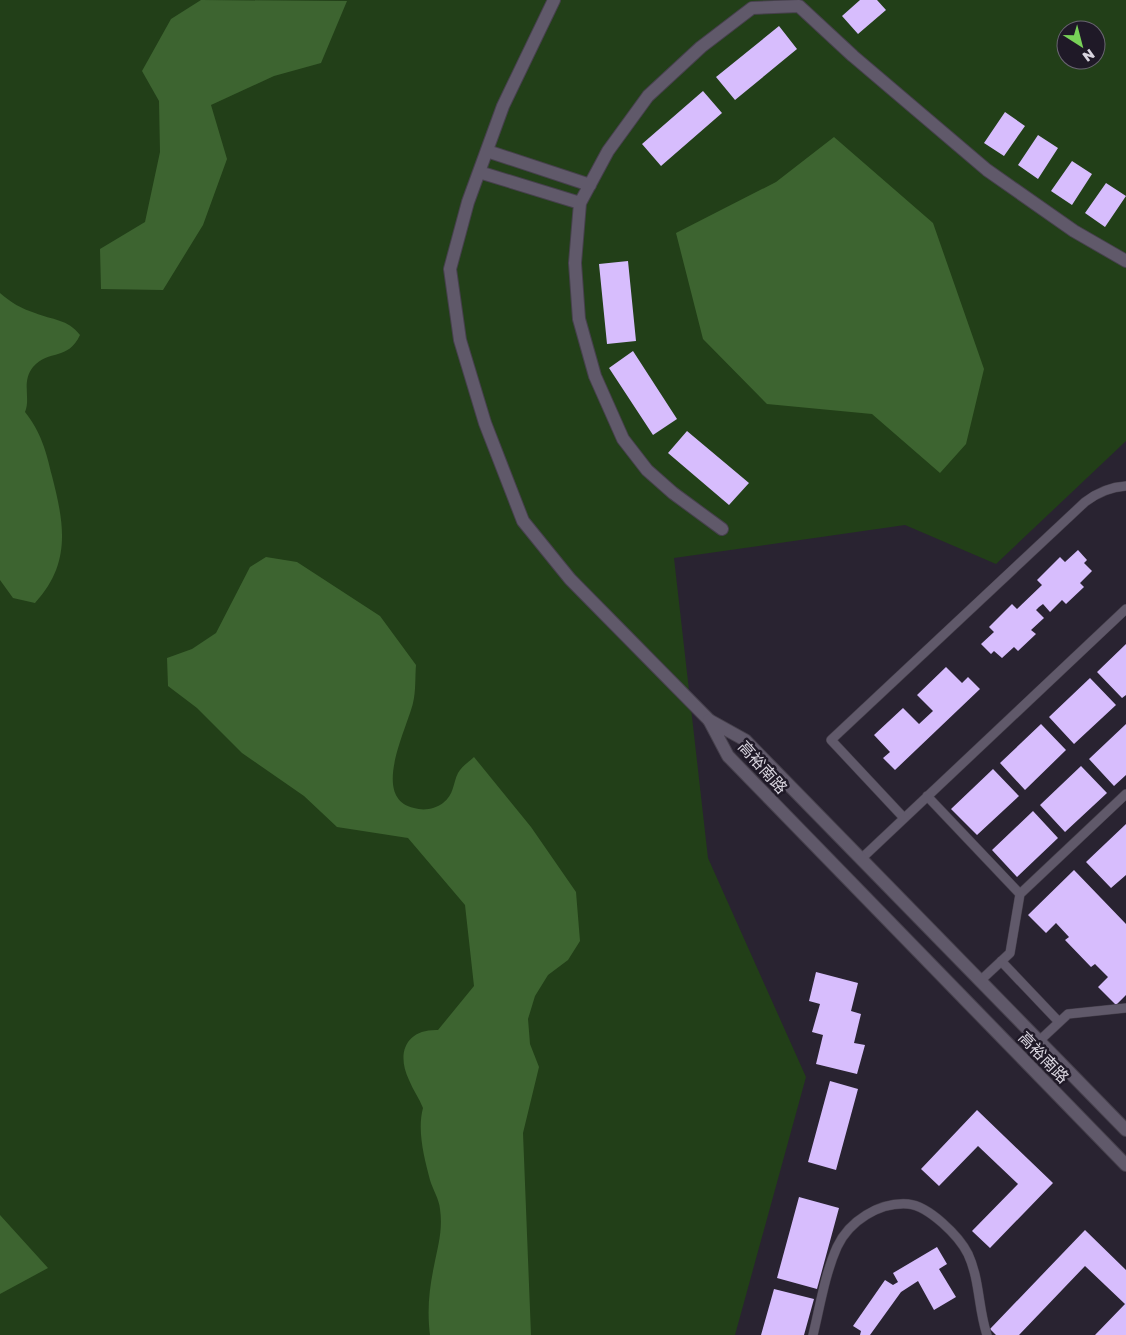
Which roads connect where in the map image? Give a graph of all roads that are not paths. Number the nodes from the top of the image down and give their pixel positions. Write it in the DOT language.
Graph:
graph roads {
  1 [pos="554,0"];
  2 [pos="798,3"];
  3 [pos="754,4"];
  4 [pos="487,151"];
  5 [pos="479,172"];
  6 [pos="590,186"];
  7 [pos="580,203"];
  8 [pos="1126,261"];
  9 [pos="1126,486"];
  10 [pos="722,529"];
  11 [pos="1126,609"];
  12 [pos="709,720"];
  13 [pos="1126,794"];
  14 [pos="927,796"];
  15 [pos="904,818"];
  16 [pos="861,859"];
  17 [pos="1020,894"];
  18 [pos="1001,962"];
  19 [pos="980,981"];
  20 [pos="1126,1008"];
  21 [pos="1058,1022"];
  22 [pos="1039,1041"];
  23 [pos="1126,1130"];
  24 [pos="1126,1165"];
  25 [pos="813,1335"];
  26 [pos="987,1335"];
  1 -- 4 [label="street"];
  2 -- 3 [label="street"];
  2 -- 8 [label="street"];
  3 -- 6 [label="street"];
  4 -- 5 [label="street"];
  4 -- 6 [label="street"];
  5 -- 7 [label="street"];
  5 -- 12 [label="street"];
  6 -- 7 [label="street"];
  7 -- 10 [label="street"];
  9 -- 15 [label="lane"];
  11 -- 14 [label="lane"];
  12 -- 16 [label="street, 高裕南路"];
  12 -- 24 [label="street, 高裕南路"];
  13 -- 17 [label="lane"];
  14 -- 15 [label="lane"];
  14 -- 17 [label="lane"];
  15 -- 16 [label="lane"];
  16 -- 19 [label="street, 高裕南路"];
  17 -- 18 [label="lane"];
  18 -- 19 [label="lane"];
  18 -- 21 [label="lane"];
  19 -- 22 [label="street, 高裕南路"];
  20 -- 21 [label="lane"];
  21 -- 22 [label="lane"];
  22 -- 23 [label="street, 高裕南路"];
  25 -- 26 [label="lane"];
}
